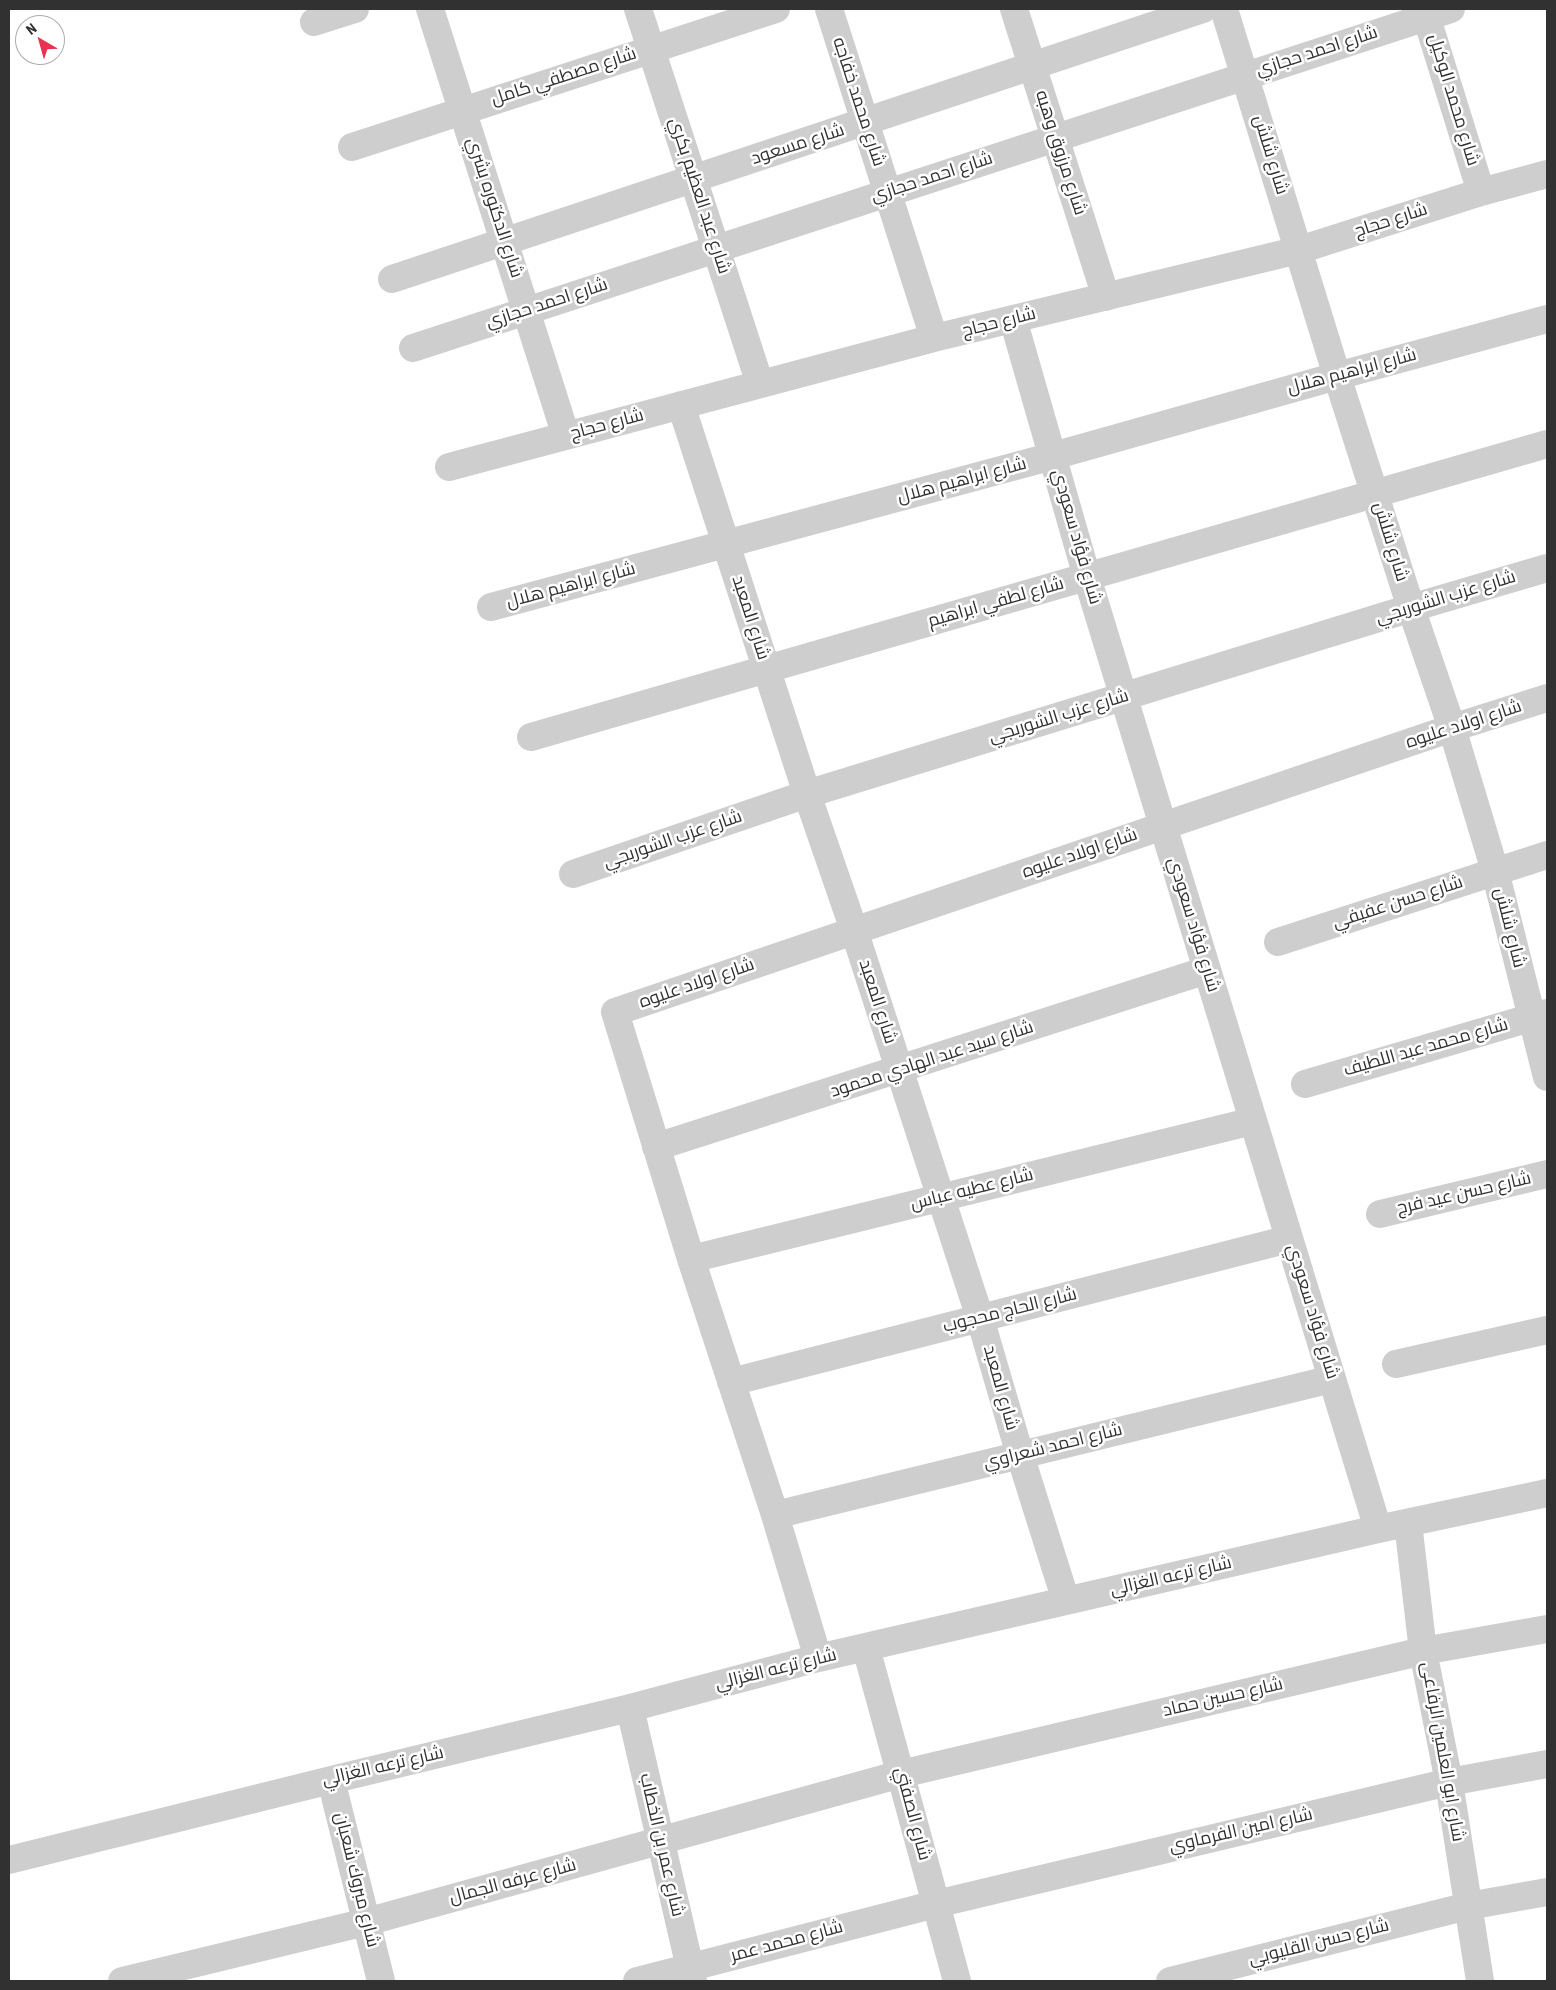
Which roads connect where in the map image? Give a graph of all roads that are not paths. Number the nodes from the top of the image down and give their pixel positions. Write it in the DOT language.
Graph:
graph roads {
  1 [pos="355,9"];
  2 [pos="430,9"];
  3 [pos="638,9"];
  4 [pos="776,9"];
  5 [pos="829,9"];
  6 [pos="1014,9"];
  7 [pos="1203,9"];
  8 [pos="1224,9"];
  9 [pos="1434,11"];
  10 [pos="314,22"];
  11 [pos="651,49"];
  12 [pos="1032,66"];
  13 [pos="1245,76"];
  14 [pos="462,110"];
  15 [pos="865,122"];
  16 [pos="1055,138"];
  17 [pos="352,146"];
  18 [pos="1547,174"];
  19 [pos="693,179"];
  20 [pos="1481,192"];
  21 [pos="887,193"];
  22 [pos="504,242"];
  23 [pos="716,249"];
  24 [pos="1299,250"];
  25 [pos="392,280"];
  26 [pos="1106,297"];
  27 [pos="526,311"];
  28 [pos="1013,319"];
  29 [pos="1547,319"];
  30 [pos="934,338"];
  31 [pos="413,348"];
  32 [pos="1337,376"];
  33 [pos="760,384"];
  34 [pos="681,405"];
  35 [pos="566,436"];
  36 [pos="1547,444"];
  37 [pos="1053,456"];
  38 [pos="450,467"];
  39 [pos="1375,494"];
  40 [pos="726,544"];
  41 [pos="1547,568"];
  42 [pos="1087,577"];
  43 [pos="491,607"];
  44 [pos="1411,608"];
  45 [pos="767,670"];
  46 [pos="1124,697"];
  47 [pos="1547,698"];
  48 [pos="1452,728"];
  49 [pos="531,737"];
  50 [pos="807,794"];
  51 [pos="1163,826"];
  52 [pos="1547,855"];
  53 [pos="1495,872"];
  54 [pos="572,874"];
  55 [pos="854,930"];
  56 [pos="1278,942"];
  57 [pos="1207,970"];
  58 [pos="1540,1015"];
  59 [pos="900,1070"];
  60 [pos="1547,1077"];
  61 [pos="1305,1084"];
  62 [pos="1253,1121"];
  63 [pos="656,1147"];
  64 [pos="1547,1174"];
  65 [pos="940,1198"];
  66 [pos="1380,1214"];
  67 [pos="1289,1239"];
  68 [pos="691,1260"];
  69 [pos="980,1318"];
  70 [pos="1547,1330"];
  71 [pos="1396,1364"];
  72 [pos="1332,1379"];
  73 [pos="731,1382"];
  74 [pos="1020,1455"];
  75 [pos="1547,1493"];
  76 [pos="775,1515"];
  77 [pos="1408,1523"];
  78 [pos="1378,1529"];
  79 [pos="1066,1601"];
  80 [pos="1547,1629"];
  81 [pos="866,1648"];
  82 [pos="1423,1651"];
  83 [pos="818,1658"];
  84 [pos="630,1708"];
  85 [pos="1547,1764"];
  86 [pos="901,1774"];
  87 [pos="331,1780"];
  88 [pos="1449,1782"];
  89 [pos="660,1842"];
  90 [pos="9,1860"];
  91 [pos="1547,1892"];
  92 [pos="936,1904"];
  93 [pos="1468,1906"];
  94 [pos="366,1922"];
  95 [pos="691,1974"];
  96 [pos="122,1981"];
  97 [pos="381,1981"];
  98 [pos="637,1981"];
  99 [pos="957,1981"];
  100 [pos="1170,1981"];
  101 [pos="1480,1981"];
  1 -- 10 [label="street"];
  2 -- 14 [label="street, شارع الدكتوره بشري"];
  3 -- 11 [label="street, شارع عبد العظيم بكري"];
  4 -- 11 [label="street, شارع مصطفي كامل"];
  5 -- 15 [label="street, شارع محمد خفاجه"];
  6 -- 12 [label="street, شارع مرزوق وهبه"];
  7 -- 12 [label="street, شارع مسعود"];
  8 -- 13 [label="street, شارع شلش"];
  9 -- 13 [label="street, شارع احمد حجازي"];
  9 -- 20 [label="street, شارع محمد الوكيل"];
  11 -- 14 [label="street, شارع مصطفي كامل"];
  11 -- 19 [label="street, شارع عبد العظيم بكري"];
  12 -- 15 [label="street, شارع مسعود"];
  12 -- 16 [label="street, شارع مرزوق وهبه"];
  13 -- 16 [label="street, شارع احمد حجازي"];
  13 -- 24 [label="street, شارع شلش"];
  14 -- 17 [label="street, شارع مصطفي كامل"];
  14 -- 22 [label="street, شارع الدكتوره بشري"];
  15 -- 19 [label="street, شارع مسعود"];
  15 -- 21 [label="street, شارع محمد خفاجه"];
  16 -- 21 [label="street, شارع احمد حجازي"];
  16 -- 26 [label="street, شارع مرزوق وهبه"];
  18 -- 20 [label="street, شارع حجاج"];
  19 -- 22 [label="street, شارع مسعود"];
  19 -- 23 [label="street, شارع عبد العظيم بكري"];
  20 -- 24 [label="street, شارع حجاج"];
  21 -- 23 [label="street, شارع احمد حجازي"];
  21 -- 30 [label="street, شارع محمد خفاجه"];
  22 -- 25 [label="street, شارع مسعود"];
  22 -- 27 [label="street, شارع الدكتوره بشري"];
  23 -- 27 [label="street, شارع احمد حجازي"];
  23 -- 33 [label="street, شارع عبد العظيم بكري"];
  24 -- 26 [label="street, شارع حجاج"];
  24 -- 32 [label="street, شارع شلش"];
  26 -- 28 [label="street, شارع حجاج"];
  27 -- 31 [label="street, شارع احمد حجازي"];
  27 -- 35 [label="street, شارع الدكتوره بشري"];
  28 -- 30 [label="street, شارع حجاج"];
  28 -- 37 [label="street, شارع فؤاد سعودي"];
  29 -- 32 [label="street, شارع ابراهيم هلال"];
  30 -- 33 [label="street, شارع حجاج"];
  32 -- 37 [label="street, شارع ابراهيم هلال"];
  32 -- 39 [label="street, شارع شلش"];
  33 -- 34 [label="street, شارع حجاج"];
  34 -- 35 [label="street, شارع حجاج"];
  34 -- 40 [label="street, شارع المعبد"];
  35 -- 38 [label="street, شارع حجاج"];
  36 -- 39 [label="street, شارع لطفي ابراهيم"];
  37 -- 40 [label="street, شارع ابراهيم هلال"];
  37 -- 42 [label="street, شارع فؤاد سعودي"];
  39 -- 42 [label="street, شارع لطفي ابراهيم"];
  39 -- 44 [label="street, شارع شلش"];
  40 -- 43 [label="street, شارع ابراهيم هلال"];
  40 -- 45 [label="street, شارع المعبد"];
  41 -- 44 [label="street, شارع عزب الشوربجي"];
  42 -- 45 [label="street, شارع لطفي ابراهيم"];
  42 -- 46 [label="street, شارع فؤاد سعودي"];
  44 -- 46 [label="street, شارع عزب الشوربجي"];
  44 -- 48 [label="street, شارع شلش"];
  45 -- 49 [label="street, شارع لطفي ابراهيم"];
  45 -- 50 [label="street, شارع المعبد"];
  46 -- 50 [label="street, شارع عزب الشوربجي"];
  46 -- 51 [label="street, شارع فؤاد سعودي"];
  47 -- 48 [label="street, شارع اولاد عليوه"];
  48 -- 51 [label="street, شارع اولاد عليوه"];
  48 -- 53 [label="street, شارع شلش"];
  50 -- 54 [label="street, شارع عزب الشوربجي"];
  50 -- 55 [label="street, شارع المعبد"];
  51 -- 55 [label="street, شارع اولاد عليوه"];
  51 -- 57 [label="street, شارع فؤاد سعودي"];
  52 -- 53 [label="street, شارع حسن عفيفي"];
  53 -- 56 [label="street, شارع حسن عفيفي"];
  53 -- 58 [label="street, شارع شلش"];
  55 -- 59 [label="street, شارع المعبد"];
  55 -- 63 [label="street, شارع اولاد عليوه"];
  57 -- 59 [label="street, شارع سيد عبد الهادي محمود"];
  57 -- 62 [label="street, شارع فؤاد سعودي"];
  58 -- 60 [label="street, شارع شلش"];
  58 -- 61 [label="street, شارع محمد عبد اللطيف"];
  59 -- 63 [label="street, شارع سيد عبد الهادي محمود"];
  59 -- 65 [label="street, شارع المعبد"];
  62 -- 65 [label="street, شارع عطيه عباس"];
  62 -- 67 [label="street, شارع فؤاد سعودي"];
  63 -- 68 [label="street"];
  64 -- 66 [label="street, شارع حسن عيد فرج"];
  65 -- 68 [label="street, شارع عطيه عباس"];
  65 -- 69 [label="street, شارع المعبد"];
  67 -- 69 [label="street, شارع الحاج محجوب"];
  67 -- 72 [label="street, شارع فؤاد سعودي"];
  68 -- 73 [label="street"];
  69 -- 73 [label="street, شارع الحاج محجوب"];
  69 -- 74 [label="street, شارع المعبد"];
  70 -- 71 [label="street"];
  72 -- 74 [label="street, شارع احمد شعراوي"];
  72 -- 78 [label="street, شارع فؤاد سعودي"];
  73 -- 76 [label="street"];
  74 -- 76 [label="street, شارع احمد شعراوي"];
  74 -- 79 [label="street, شارع المعبد"];
  75 -- 77 [label="street, شارع ترعه الغزالي"];
  76 -- 83 [label="street"];
  77 -- 78 [label="street, شارع ترعه الغزالي"];
  77 -- 82 [label="street, شارع ابو العلمين الرفاعى"];
  78 -- 79 [label="street, شارع ترعه الغزالي"];
  79 -- 81 [label="street, شارع ترعه الغزالي"];
  80 -- 82 [label="street, شارع حسين حماد"];
  81 -- 83 [label="street, شارع ترعه الغزالي"];
  81 -- 86 [label="street, شارع الصفتي"];
  82 -- 86 [label="street, شارع حسين حماد"];
  82 -- 88 [label="street, شارع ابو العلمين الرفاعى"];
  83 -- 84 [label="street, شارع ترعه الغزالي"];
  84 -- 87 [label="street, شارع ترعه الغزالي"];
  84 -- 89 [label="street, شارع عمر بن الخطاب"];
  85 -- 88 [label="street, شارع امين الفرماوي"];
  86 -- 89 [label="street, شارع عرفه الجمال"];
  86 -- 92 [label="street, شارع الصفتي"];
  87 -- 90 [label="street, شارع ترعه الغزالي"];
  87 -- 94 [label="street, شارع مبروك شعبان"];
  88 -- 92 [label="street, شارع امين الفرماوي"];
  88 -- 93 [label="street, شارع ابو العلمين الرفاعى"];
  89 -- 94 [label="street, شارع عرفه الجمال"];
  89 -- 95 [label="street, شارع عمر بن الخطاب"];
  91 -- 93 [label="street, شارع حسن القليوبي"];
  92 -- 95 [label="street, شارع محمد عمر"];
  92 -- 99 [label="street, شارع الصفتي"];
  93 -- 100 [label="street, شارع حسن القليوبي"];
  93 -- 101 [label="street, شارع ابو العلمين الرفاعى"];
  94 -- 96 [label="street, شارع عرفه الجمال"];
  94 -- 97 [label="street, شارع مبروك شعبان"];
  95 -- 98 [label="street, شارع محمد عمر"];
}
